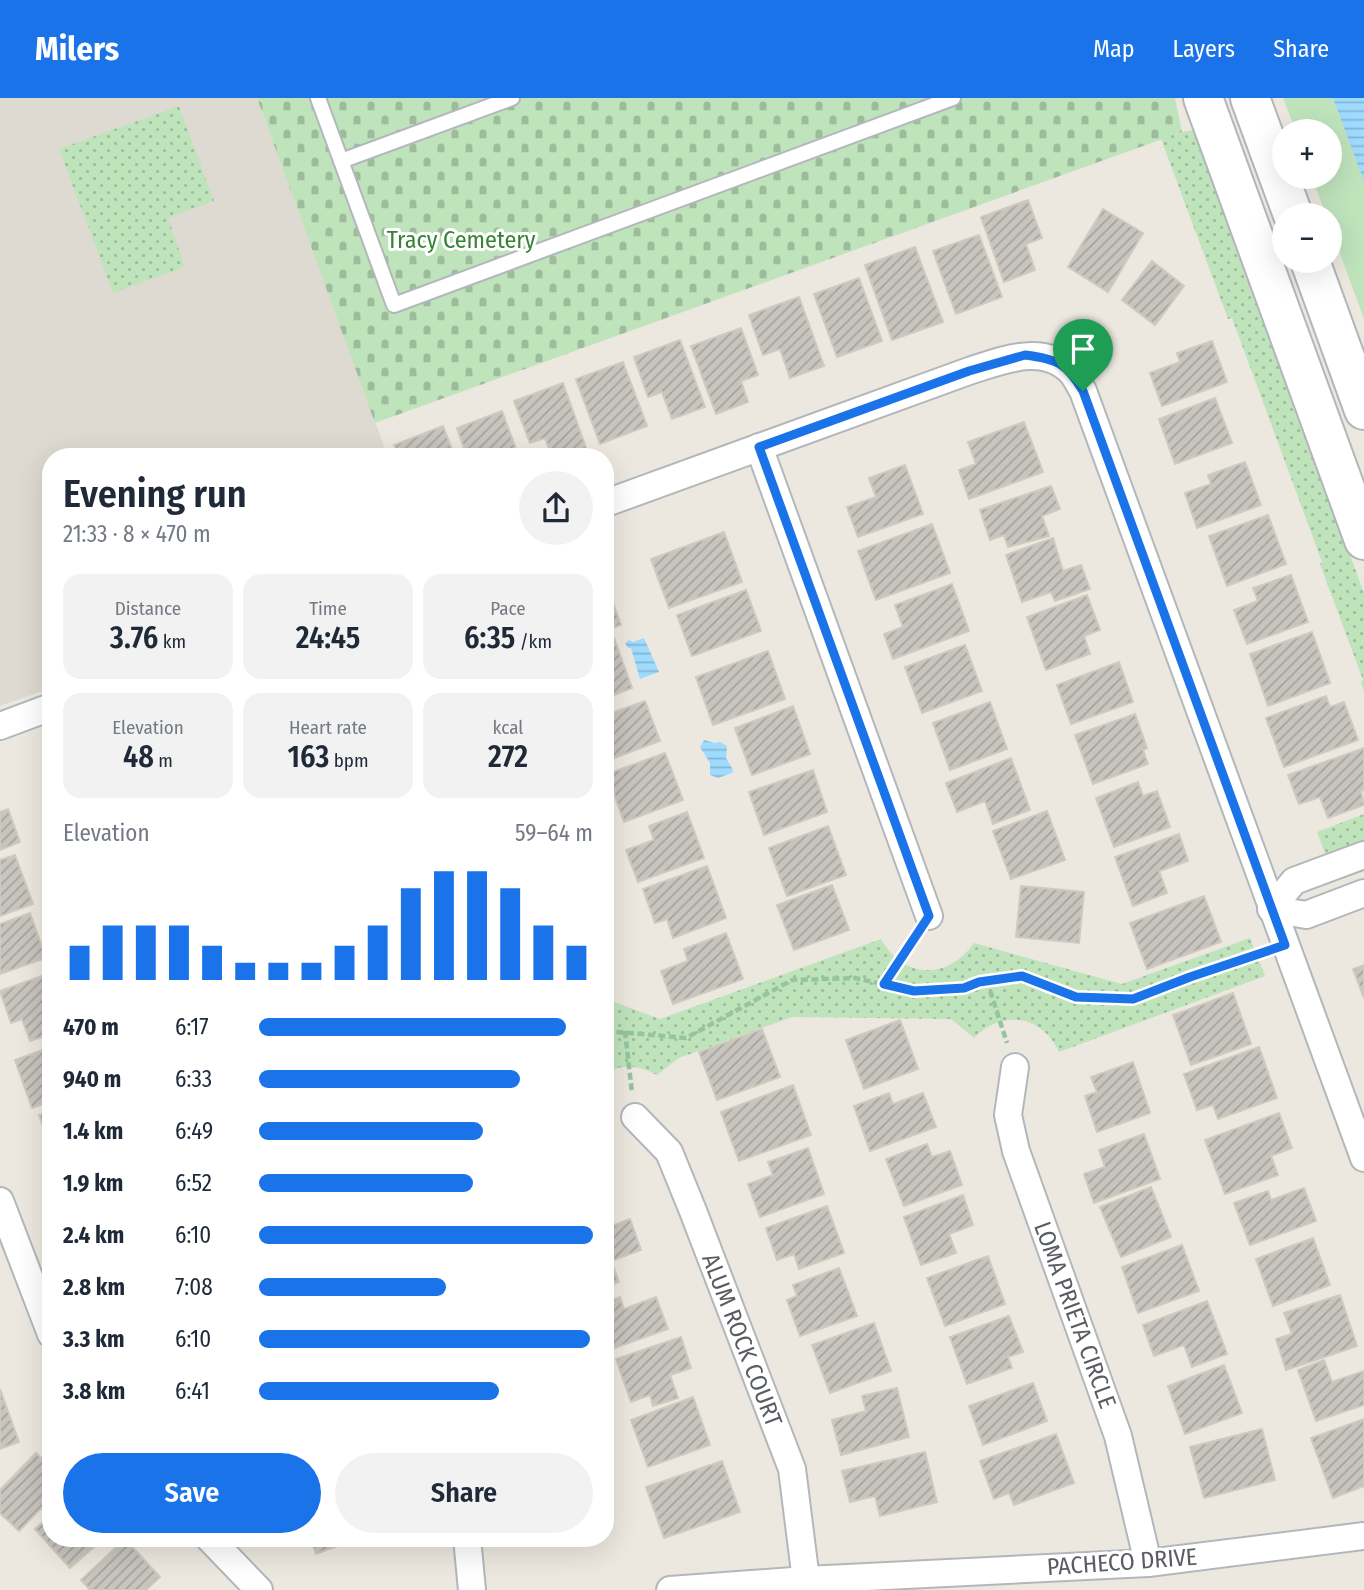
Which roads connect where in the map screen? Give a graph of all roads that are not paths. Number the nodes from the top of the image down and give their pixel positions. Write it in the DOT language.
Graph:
graph roads {
  1 [pos="318,98"];
  2 [pos="512,98"];
  3 [pos="953,98"];
  4 [pos="1203,98"];
  5 [pos="1250,98"];
  6 [pos="341,162"];
  7 [pos="1289,203"];
  8 [pos="1314,273"];
  9 [pos="1364,410"];
  10 [pos="759,447"];
  11 [pos="614,500"];
  12 [pos="1362,529"];
  13 [pos="42,710"];
  14 [pos="0,726"];
  15 [pos="1364,855"];
  16 [pos="1364,893"];
  17 [pos="1271,909"];
  18 [pos="929,916"];
  19 [pos="1015,1067"];
  20 [pos="635,1117"];
  21 [pos="1364,1158"];
  22 [pos="0,1201"];
  23 [pos="9,1255"];
  24 [pos="42,1317"];
  25 [pos="1364,1536"];
  26 [pos="217,1547"];
  27 [pos="468,1547"];
  28 [pos="1148,1563"];
  29 [pos="806,1580"];
  30 [pos="258,1590"];
  31 [pos="472,1590"];
  32 [pos="670,1590"];
  1 -- 6 [label="lane"];
  2 -- 6 [label="lane"];
  3 -- 6 [label="lane"];
  4 -- 12 [label="main road"];
  5 -- 7 [label="main road"];
  8 -- 9 [label="main road"];
  10 -- 11 [label="street"];
  10 -- 17 [label="street"];
  10 -- 18 [label="street"];
  13 -- 14 [label="street"];
  15 -- 17 [label="street"];
  16 -- 17 [label="street"];
  17 -- 21 [label="street"];
  19 -- 28 [label="street, LOMA PRIETA CIRCLE"];
  20 -- 29 [label="street, ALUM ROCK COURT"];
  22 -- 23 [label="street"];
  23 -- 24 [label="street"];
  25 -- 28 [label="street, PACHECO DRIVE"];
  26 -- 30 [label="street"];
  27 -- 31 [label="street"];
  28 -- 29 [label="street, PACHECO DRIVE"];
  29 -- 32 [label="street, PACHECO DRIVE"];
}
